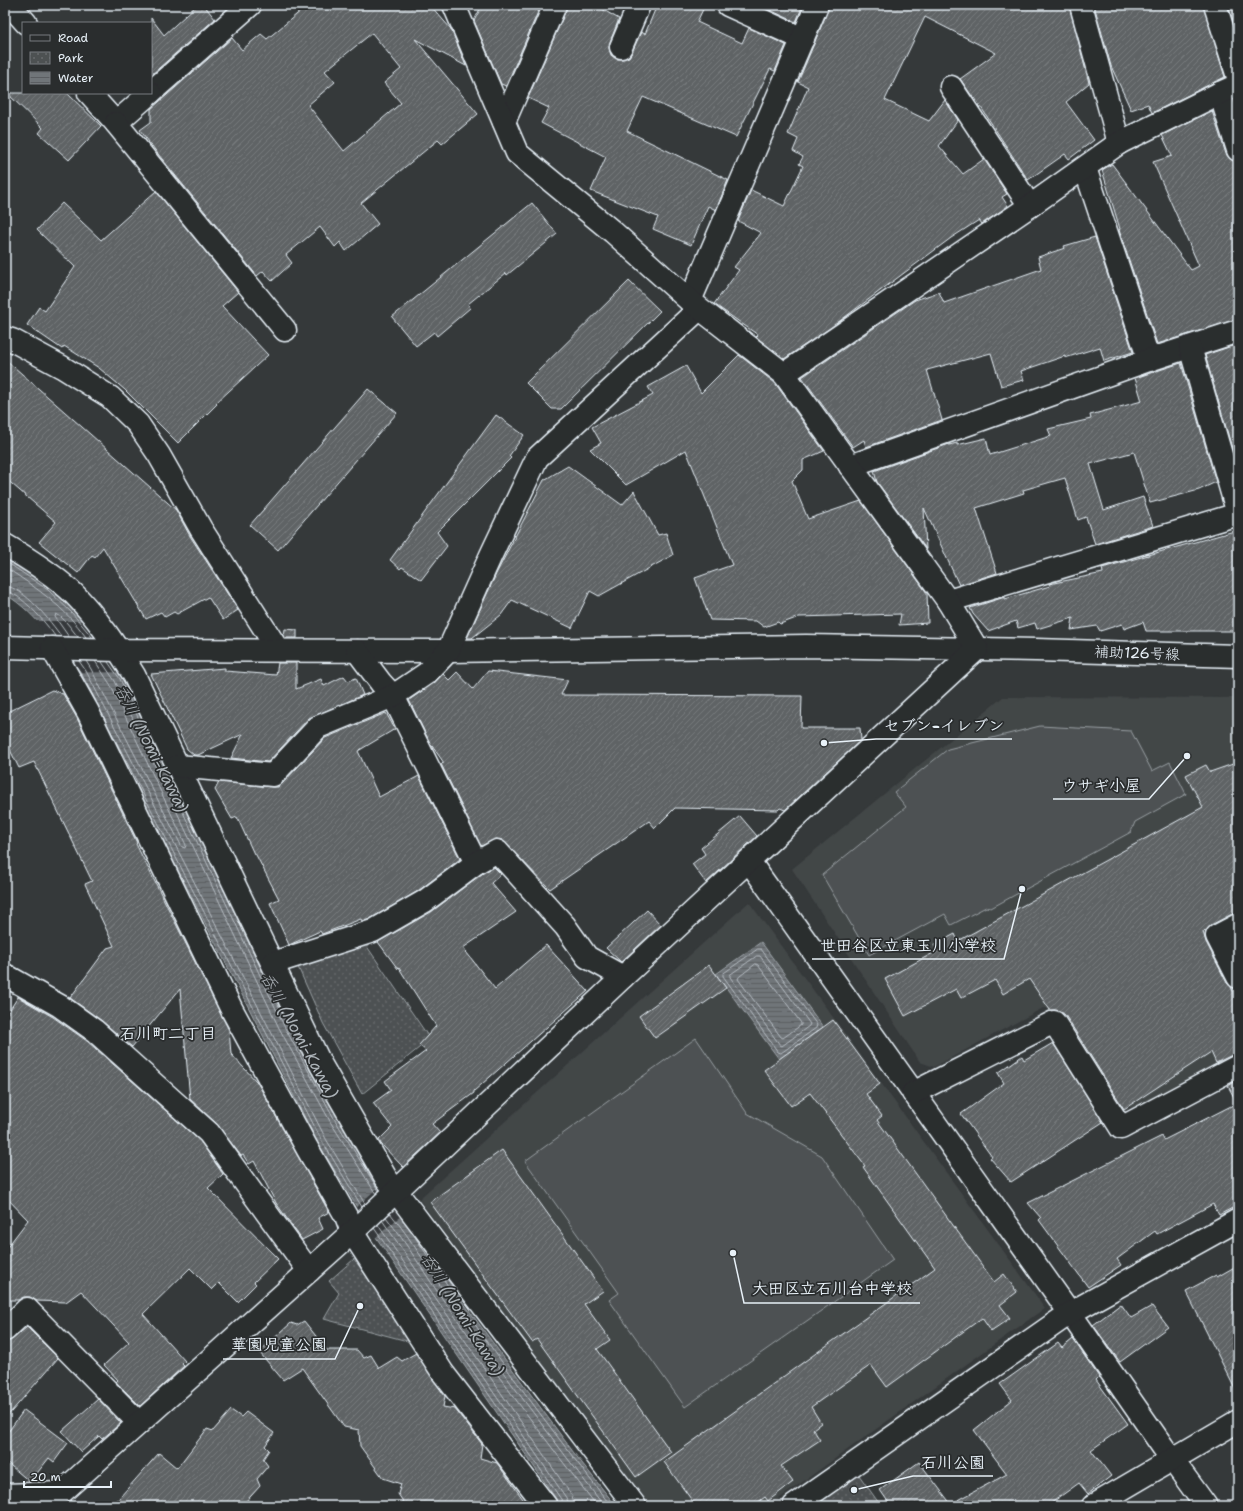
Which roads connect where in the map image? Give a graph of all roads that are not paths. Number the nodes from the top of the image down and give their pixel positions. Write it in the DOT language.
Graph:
graph roads {
  1 [pos="10,5"];
  2 [pos="250,5"];
  3 [pos="454,5"];
  4 [pos="555,5"];
  5 [pos="639,5"];
  6 [pos="728,5"];
  7 [pos="817,5"];
  8 [pos="1081,5"];
  9 [pos="1215,5"];
  10 [pos="25,22"];
  11 [pos="803,39"];
  12 [pos="621,47"];
  13 [pos="1238,76"];
  14 [pos="951,87"];
  15 [pos="1229,89"];
  16 [pos="152,91"];
  17 [pos="90,94"];
  18 [pos="149,94"];
  19 [pos="504,122"];
  20 [pos="116,123"];
  21 [pos="1119,143"];
  22 [pos="1238,150"];
  23 [pos="1085,168"];
  24 [pos="1030,206"];
  25 [pos="695,305"];
  26 [pos="285,330"];
  27 [pos="1238,331"];
  28 [pos="5,338"];
  29 [pos="1190,347"];
  30 [pos="1149,360"];
  31 [pos="784,374"];
  32 [pos="850,466"];
  33 [pos="1238,514"];
  34 [pos="5,545"];
  35 [pos="948,601"];
  36 [pos="5,647"];
  37 [pos="52,648"];
  38 [pos="115,649"];
  39 [pos="977,649"];
  40 [pos="278,650"];
  41 [pos="357,651"];
  42 [pos="448,651"];
  43 [pos="1238,656"];
  44 [pos="393,696"];
  45 [pos="178,766"];
  46 [pos="749,862"];
  47 [pos="476,863"];
  48 [pos="1238,925"];
  49 [pos="273,963"];
  50 [pos="5,975"];
  51 [pos="623,977"];
  52 [pos="1238,977"];
  53 [pos="1238,1066"];
  54 [pos="913,1093"];
  55 [pos="392,1195"];
  56 [pos="1238,1220"];
  57 [pos="355,1230"];
  58 [pos="309,1271"];
  59 [pos="1070,1313"];
  60 [pos="5,1330"];
  61 [pos="1238,1421"];
  62 [pos="139,1422"];
  63 [pos="1172,1460"];
  64 [pos="5,1495"];
  65 [pos="546,1506"];
  66 [pos="635,1506"];
  67 [pos="794,1506"];
  68 [pos="1093,1506"];
  69 [pos="1206,1506"];
  1 -- 10 [label="street"];
  2 -- 16 [label="street"];
  3 -- 19 [label="street"];
  4 -- 19 [label="street"];
  5 -- 12 [label="street"];
  6 -- 11 [label="street"];
  7 -- 11 [label="street"];
  8 -- 21 [label="street"];
  9 -- 13 [label="street"];
  11 -- 25 [label="street"];
  14 -- 24 [label="street"];
  15 -- 21 [label="street"];
  15 -- 22 [label="street"];
  17 -- 20 [label="street"];
  18 -- 20 [label="street"];
  19 -- 25 [label="street"];
  20 -- 26 [label="street"];
  21 -- 23 [label="street"];
  23 -- 24 [label="street"];
  23 -- 30 [label="street"];
  24 -- 31 [label="street"];
  25 -- 31 [label="street"];
  25 -- 42 [label="street"];
  27 -- 29 [label="street"];
  28 -- 40 [label="street"];
  29 -- 30 [label="street"];
  29 -- 33 [label="street"];
  30 -- 32 [label="street"];
  31 -- 32 [label="street"];
  32 -- 35 [label="street"];
  33 -- 35 [label="street"];
  34 -- 38 [label="street"];
  35 -- 39 [label="street"];
  36 -- 37 [label="street, 補助126号線"];
  37 -- 38 [label="street, 補助126号線"];
  37 -- 57 [label="street"];
  38 -- 40 [label="street, 補助126号線"];
  38 -- 45 [label="street"];
  39 -- 42 [label="street, 補助126号線"];
  39 -- 43 [label="street, 補助126号線"];
  39 -- 46 [label="street"];
  40 -- 41 [label="street, 補助126号線"];
  41 -- 42 [label="street, 補助126号線"];
  41 -- 44 [label="street"];
  42 -- 44 [label="street"];
  44 -- 45 [label="street"];
  44 -- 47 [label="street"];
  45 -- 49 [label="street"];
  46 -- 51 [label="street"];
  46 -- 54 [label="street"];
  47 -- 49 [label="street"];
  47 -- 51 [label="street"];
  48 -- 52 [label="street"];
  49 -- 55 [label="street"];
  50 -- 58 [label="street"];
  51 -- 55 [label="street"];
  53 -- 54 [label="street"];
  54 -- 59 [label="street"];
  55 -- 57 [label="street"];
  55 -- 66 [label="street"];
  56 -- 59 [label="street"];
  57 -- 58 [label="street"];
  57 -- 65 [label="street"];
  58 -- 62 [label="street"];
  59 -- 63 [label="street"];
  59 -- 67 [label="street"];
  60 -- 62 [label="street"];
  61 -- 63 [label="street"];
  62 -- 64 [label="street"];
  63 -- 68 [label="street"];
  63 -- 69 [label="street"];
}
